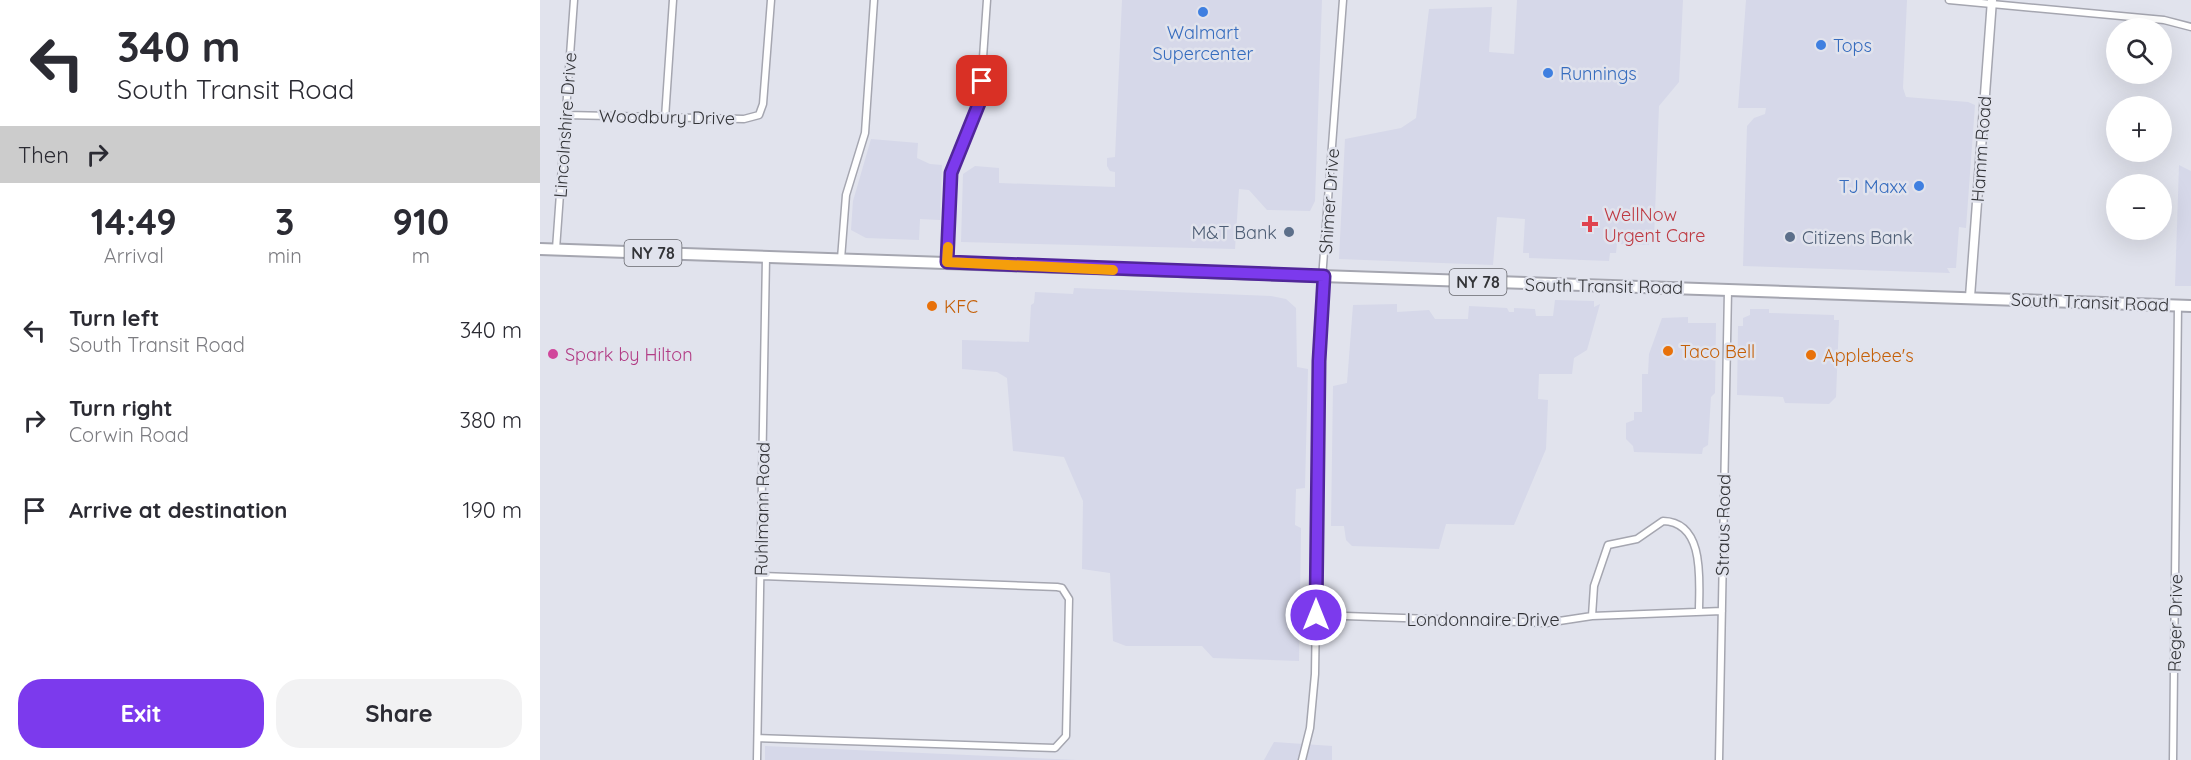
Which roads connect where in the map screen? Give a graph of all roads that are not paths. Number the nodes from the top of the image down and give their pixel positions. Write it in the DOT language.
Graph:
graph roads {
  1 [pos="574,0"];
  2 [pos="673,0"];
  3 [pos="771,0"];
  4 [pos="874,0"];
  5 [pos="987,0"];
  6 [pos="1343,0"];
  7 [pos="1949,0"];
  8 [pos="1992,2"];
  9 [pos="2191,27"];
  10 [pos="566,115"];
  11 [pos="665,118"];
  12 [pos="540,249"];
  13 [pos="556,249"];
  14 [pos="766,257"];
  15 [pos="841,259"];
  16 [pos="947,262"];
  17 [pos="1324,276"];
  18 [pos="1728,289"];
  19 [pos="1970,297"];
  20 [pos="2178,305"];
  21 [pos="2191,306"];
  22 [pos="760,576"];
  23 [pos="1699,611"];
  24 [pos="1722,611"];
  25 [pos="1316,615"];
  26 [pos="1592,616"];
  27 [pos="758,738"];
  28 [pos="757,760"];
  29 [pos="1302,760"];
  30 [pos="1719,760"];
  31 [pos="2174,760"];
  1 -- 10 [label="street, Lincolnshire Drive"];
  2 -- 11 [label="street"];
  3 -- 11 [label="street, Woodbury Drive"];
  4 -- 15 [label="street"];
  5 -- 16 [label="street"];
  6 -- 17 [label="street, Shimer Drive"];
  7 -- 8 [label="street"];
  8 -- 9 [label="street"];
  8 -- 19 [label="street, Hamm Road"];
  10 -- 11 [label="street, Woodbury Drive"];
  10 -- 13 [label="street, Lincolnshire Drive"];
  12 -- 13 [label="highway, NY 78"];
  13 -- 14 [label="highway, NY 78"];
  14 -- 15 [label="highway, South Transit Road / NY 78"];
  14 -- 22 [label="street, Ruhlmann Road"];
  15 -- 16 [label="highway, South Transit Road / NY 78"];
  16 -- 17 [label="highway, South Transit Road / NY 78"];
  17 -- 18 [label="highway, South Transit Road / NY 78"];
  17 -- 25 [label="street, Shimer Drive"];
  18 -- 19 [label="highway, South Transit Road / NY 78"];
  18 -- 24 [label="street, Straus Road"];
  19 -- 20 [label="highway, South Transit Road / NY 78"];
  20 -- 21 [label="highway, South Transit Road / NY 78"];
  20 -- 31 [label="street, Reger Drive"];
  22 -- 27 [label="street, Ruhlmann Road"];
  22 -- 27 [label="street"];
  23 -- 24 [label="street, Londonnaire Drive"];
  23 -- 26 [label="street, Londonnaire Drive"];
  23 -- 26 [label="street"];
  24 -- 30 [label="street, Straus Road"];
  25 -- 26 [label="street, Londonnaire Drive"];
  25 -- 29 [label="street, Shimer Drive"];
  27 -- 28 [label="street, Ruhlmann Road"];
}
